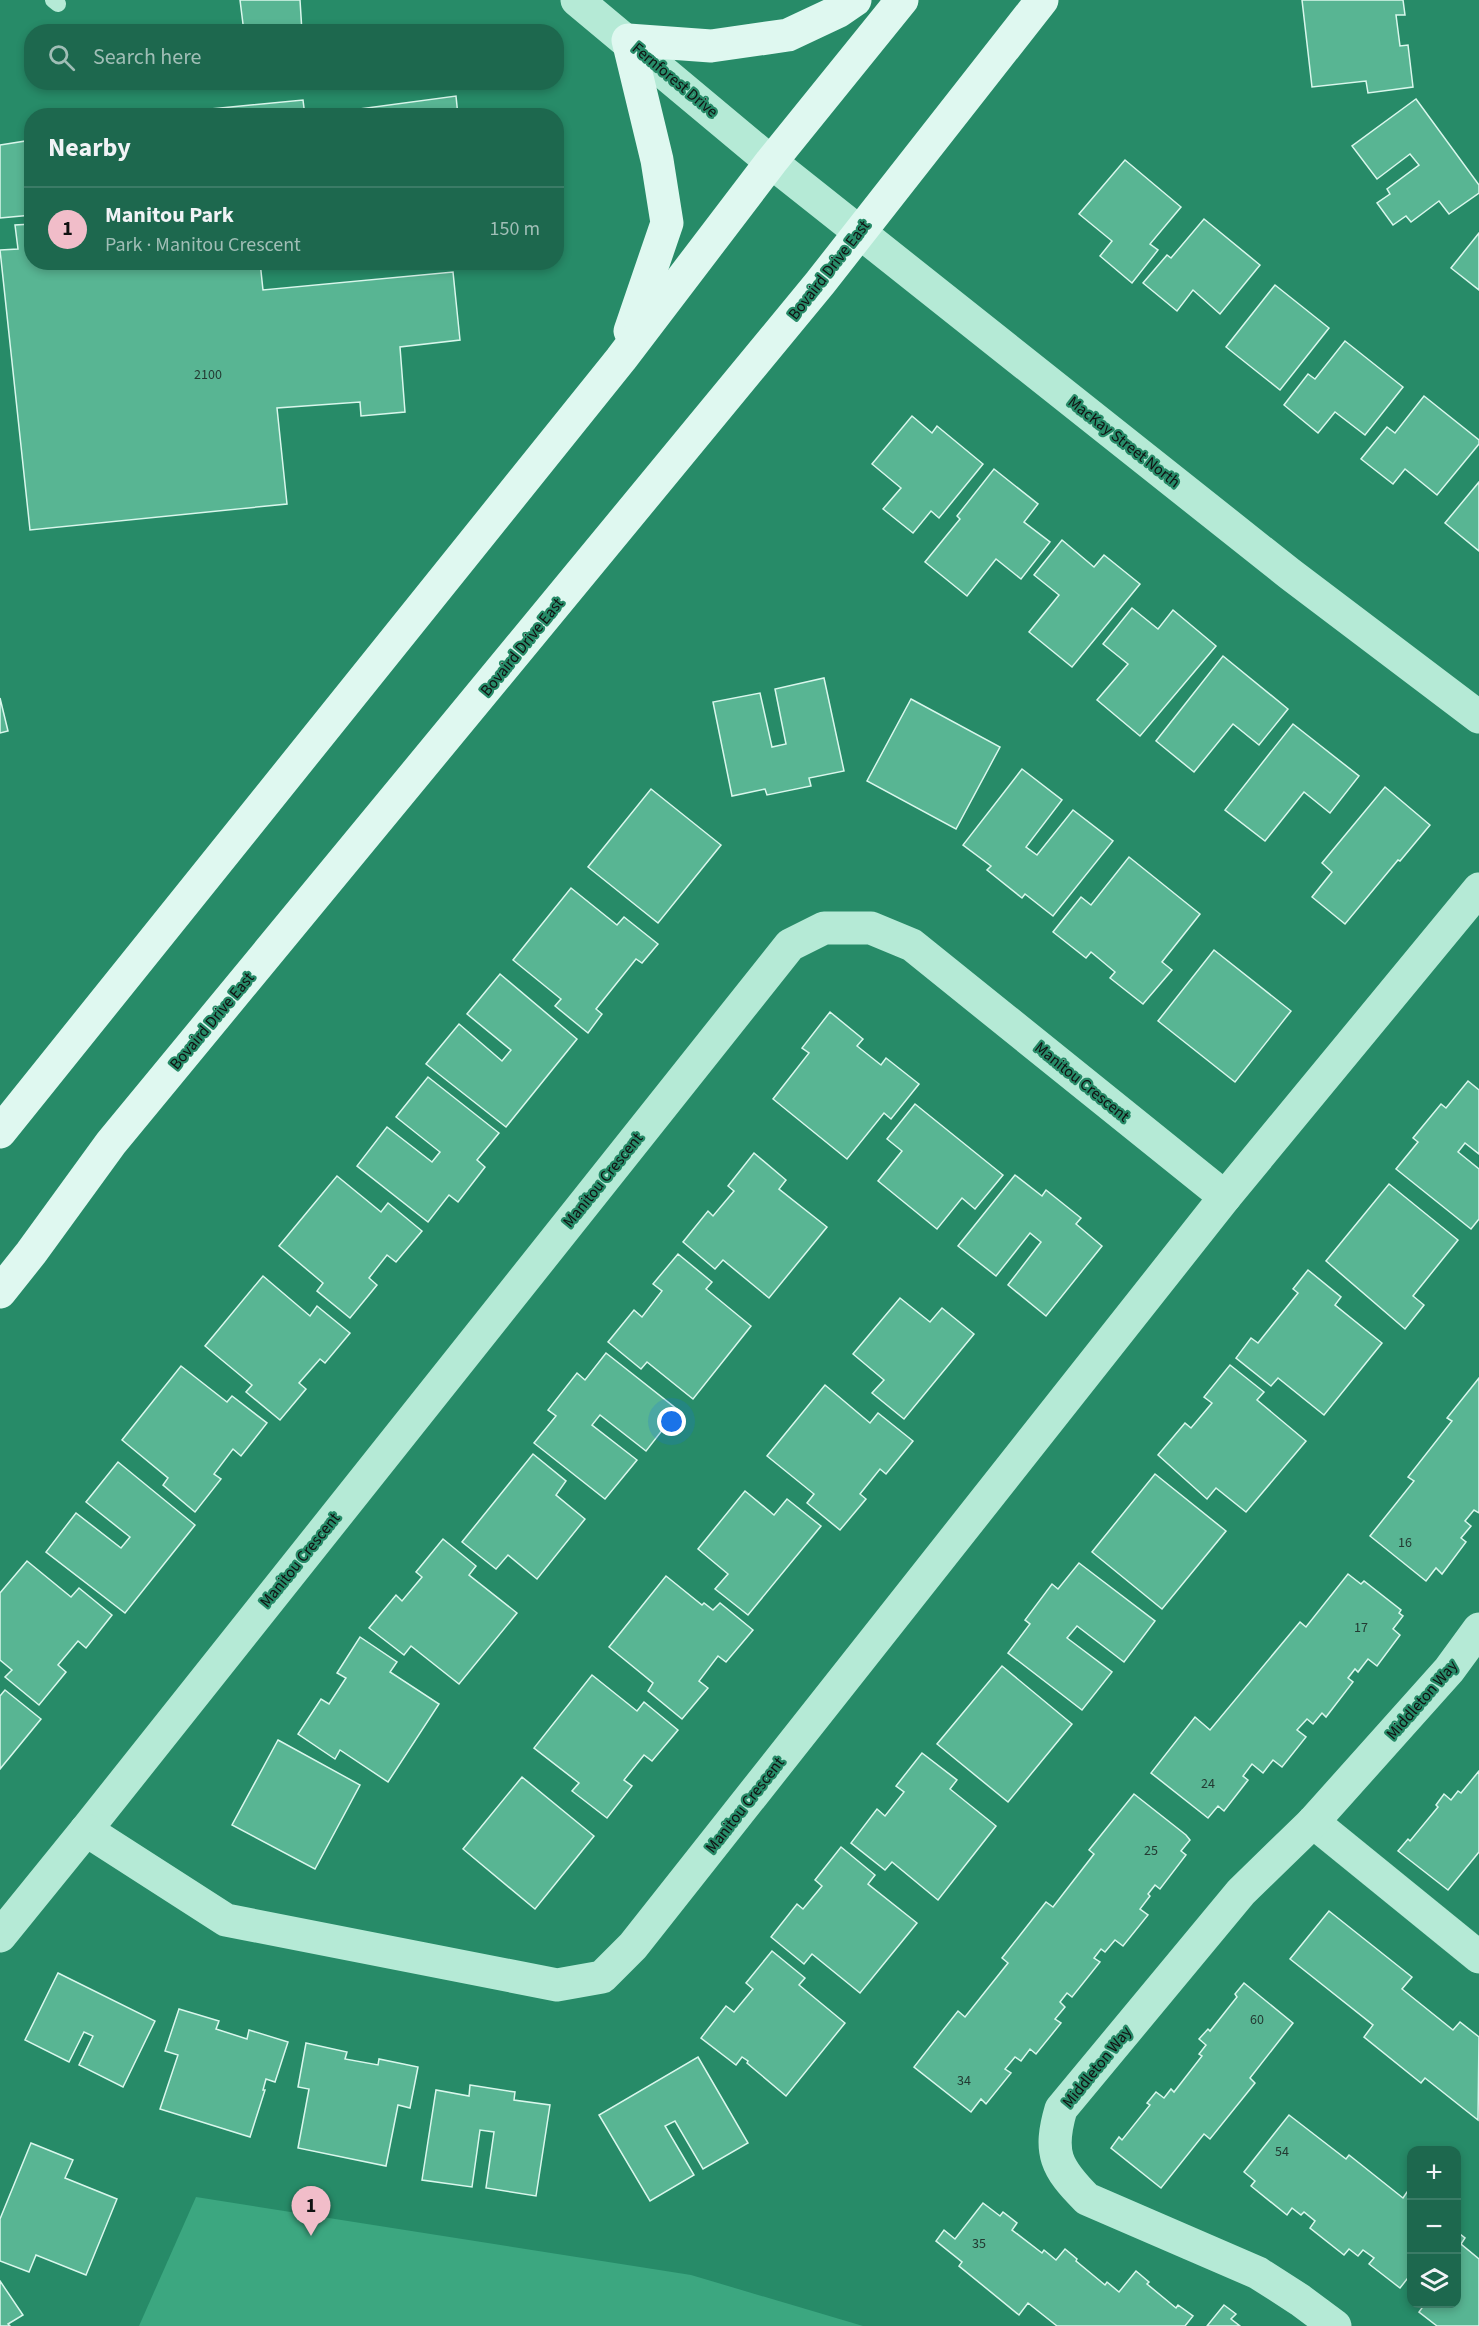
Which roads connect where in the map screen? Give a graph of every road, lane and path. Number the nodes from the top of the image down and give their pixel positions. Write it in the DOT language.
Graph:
graph roads {
  1 [pos="577,0"];
  2 [pos="855,0"];
  3 [pos="902,0"];
  4 [pos="1042,0"];
  5 [pos="628,40"];
  6 [pos="771,162"];
  7 [pos="859,232"];
  8 [pos="621,359"];
  9 [pos="1479,717"];
  10 [pos="1479,889"];
  11 [pos="0,1132"];
  12 [pos="1225,1197"];
  13 [pos="0,1292"];
  14 [pos="1479,1629"];
  15 [pos="1313,1822"];
  16 [pos="86,1830"];
  17 [pos="0,1936"];
  18 [pos="1479,1957"];
  19 [pos="1335,2326"];
  1 -- 5 [label="street, Fernforest Drive"];
  2 -- 5 [label="main road"];
  3 -- 6 [label="main road"];
  4 -- 7 [label="main road, Bovaird Drive East"];
  5 -- 6 [label="street, Fernforest Drive"];
  5 -- 8 [label="main road"];
  6 -- 7 [label="street, MacKay Street North"];
  6 -- 8 [label="main road"];
  7 -- 9 [label="street, MacKay Street North"];
  7 -- 13 [label="main road, Bovaird Drive East"];
  8 -- 11 [label="main road"];
  10 -- 12 [label="street, Manitou Crescent"];
  12 -- 16 [label="street, Manitou Crescent"];
  12 -- 16 [label="street, Manitou Crescent"];
  14 -- 15 [label="street, Middleton Way"];
  15 -- 18 [label="street"];
  15 -- 19 [label="street, Middleton Way"];
  16 -- 17 [label="street, Manitou Crescent"];
}
